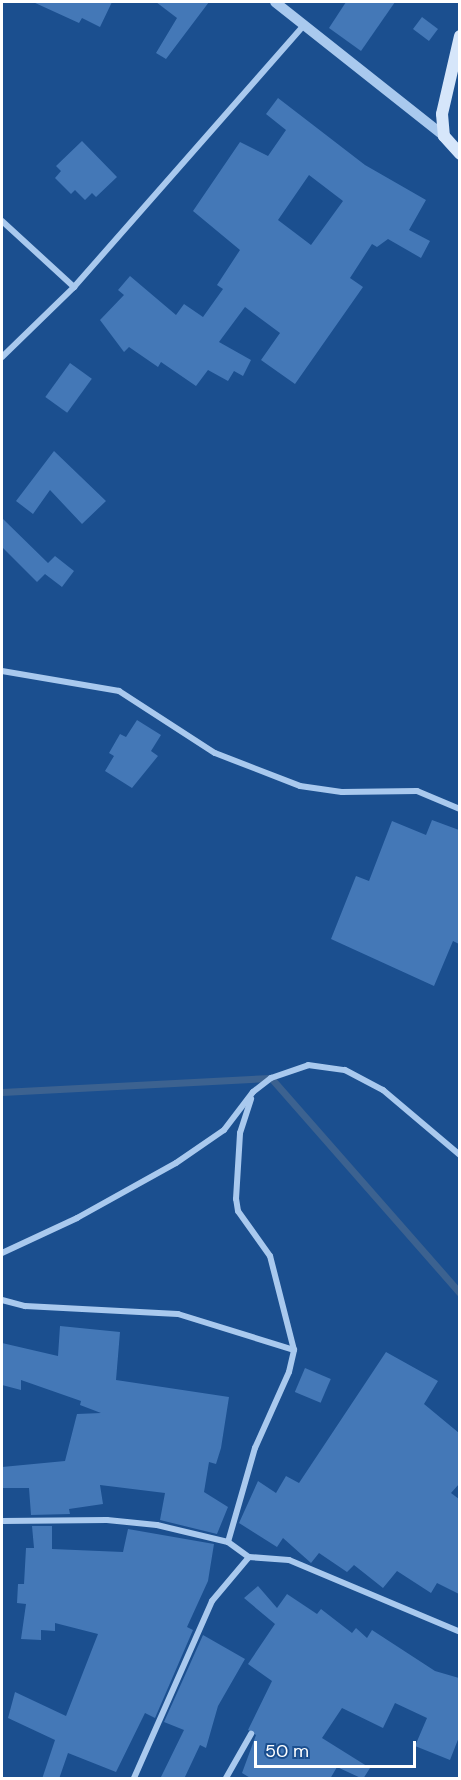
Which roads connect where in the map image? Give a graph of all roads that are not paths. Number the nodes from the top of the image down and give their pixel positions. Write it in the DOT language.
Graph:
graph roads {
  1 [pos="275,2"];
  2 [pos="304,26"];
  3 [pos="459,36"];
  4 [pos="444,136"];
  5 [pos="459,154"];
  6 [pos="2,221"];
  7 [pos="74,287"];
  8 [pos="2,357"];
  9 [pos="2,671"];
  10 [pos="459,809"];
  11 [pos="253,1092"];
  12 [pos="459,1155"];
  13 [pos="2,1252"];
  14 [pos="2,1300"];
  15 [pos="294,1350"];
  16 [pos="2,1521"];
  17 [pos="228,1542"];
  18 [pos="249,1557"];
  19 [pos="459,1632"];
  20 [pos="251,1734"];
  21 [pos="134,1779"];
  22 [pos="226,1779"];
  1 -- 2 [label="street"];
  2 -- 4 [label="street"];
  2 -- 7 [label="street"];
  3 -- 4 [label="main road"];
  4 -- 5 [label="main road"];
  6 -- 7 [label="street"];
  7 -- 8 [label="street"];
  9 -- 10 [label="street"];
  11 -- 12 [label="street"];
  11 -- 13 [label="street"];
  11 -- 15 [label="street"];
  14 -- 15 [label="street"];
  15 -- 17 [label="street"];
  16 -- 17 [label="street"];
  17 -- 18 [label="street"];
  18 -- 19 [label="street"];
  18 -- 21 [label="street"];
  20 -- 22 [label="street"];
}
